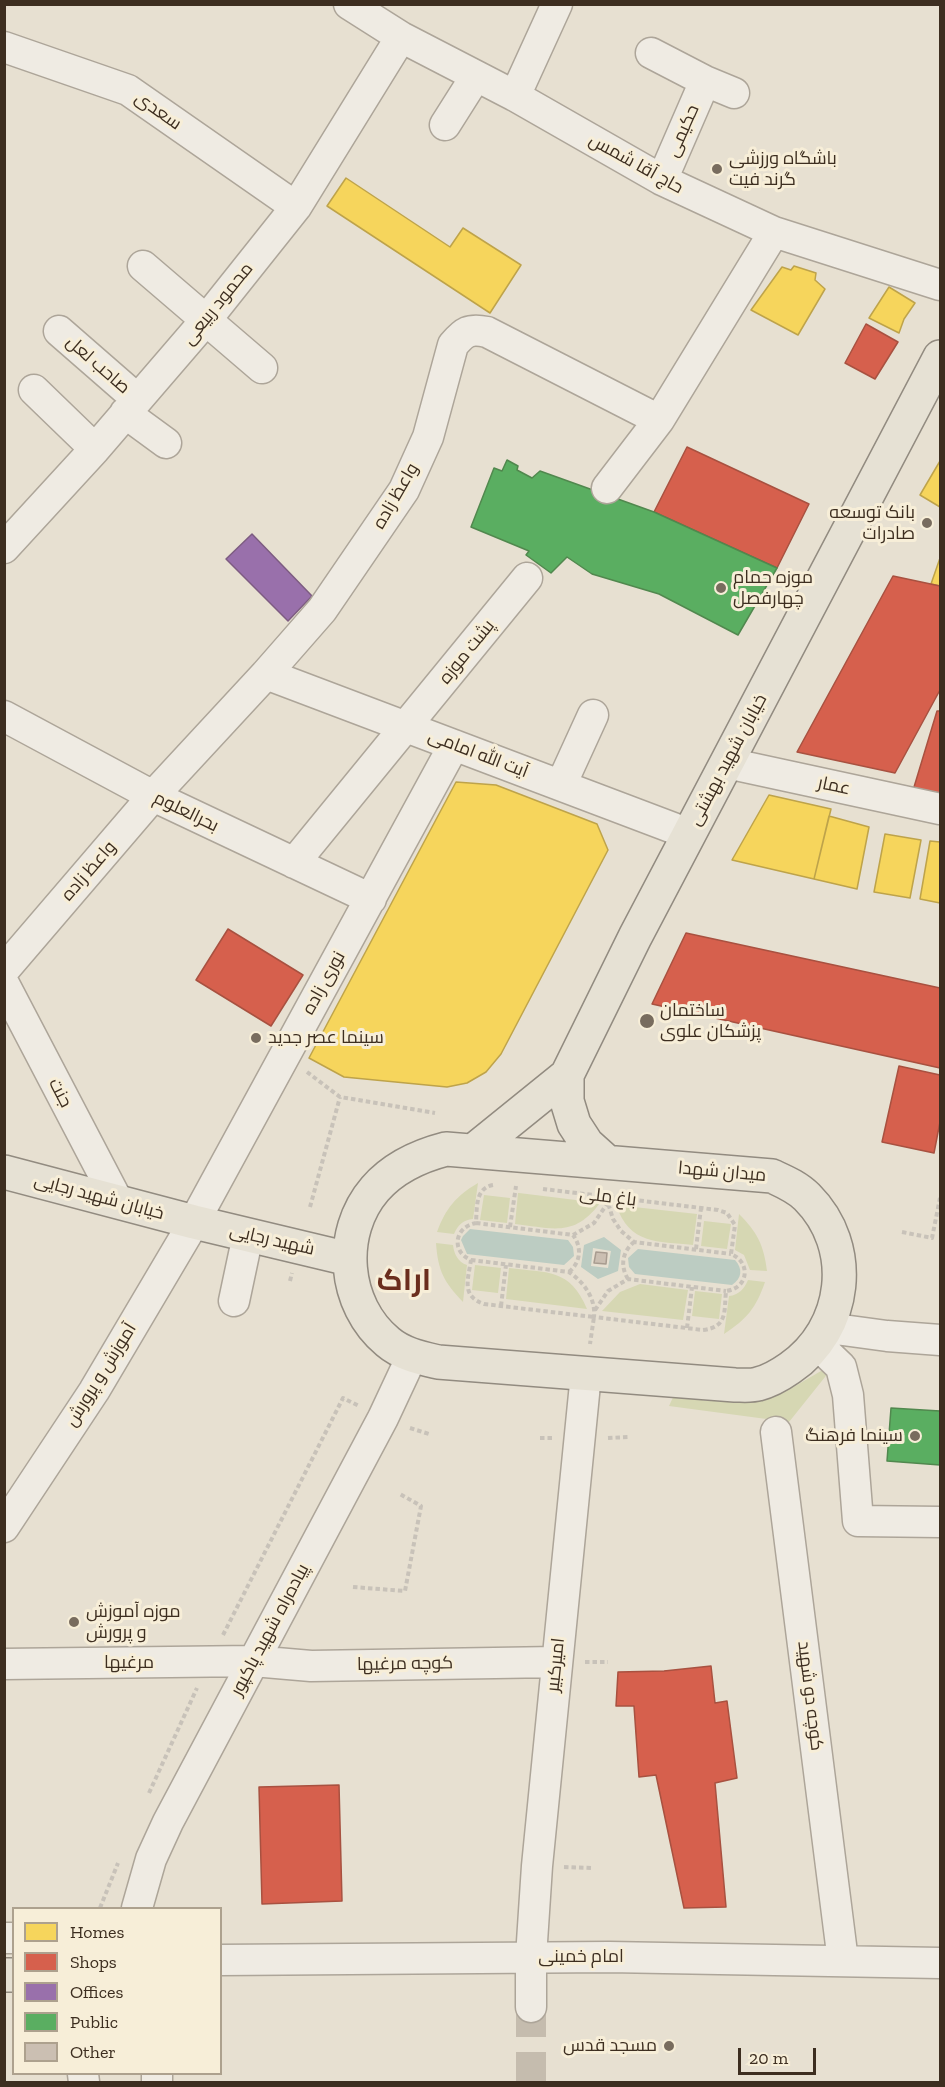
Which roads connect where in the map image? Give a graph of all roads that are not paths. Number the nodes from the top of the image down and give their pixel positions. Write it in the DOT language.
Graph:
graph roads {
  1 [pos="557,4"];
  2 [pos="365,9"];
  3 [pos="401,37"];
  4 [pos="4,47"];
  5 [pos="651,53"];
  6 [pos="476,76"];
  7 [pos="705,81"];
  8 [pos="734,93"];
  9 [pos="515,96"];
  10 [pos="445,125"];
  11 [pos="662,180"];
  12 [pos="296,207"];
  13 [pos="774,232"];
  14 [pos="143,266"];
  15 [pos="940,285"];
  16 [pos="206,320"];
  17 [pos="59,331"];
  18 [pos="940,357"];
  19 [pos="262,369"];
  20 [pos="34,390"];
  21 [pos="131,406"];
  22 [pos="659,420"];
  23 [pos="166,442"];
  24 [pos="95,448"];
  25 [pos="607,488"];
  26 [pos="4,548"];
  27 [pos="527,578"];
  28 [pos="266,674"];
  29 [pos="593,715"];
  30 [pos="4,716"];
  31 [pos="407,727"];
  32 [pos="454,745"];
  33 [pos="727,763"];
  34 [pos="561,786"];
  35 [pos="153,796"];
  36 [pos="940,809"];
  37 [pos="689,834"];
  38 [pos="294,863"];
  39 [pos="371,899"];
  40 [pos="4,970"];
  41 [pos="4,984"];
  42 [pos="567,1075"];
  43 [pos="473,1151"];
  44 [pos="607,1162"];
  45 [pos="4,1172"];
  46 [pos="118,1202"];
  47 [pos="194,1222"];
  48 [pos="248,1235"];
  49 [pos="349,1259"];
  50 [pos="234,1301"];
  51 [pos="823,1336"];
  52 [pos="940,1340"];
  53 [pos="412,1356"];
  54 [pos="586,1374"];
  55 [pos="777,1432"];
  56 [pos="10,1507"];
  57 [pos="940,1522"];
  58 [pos="254,1661"];
  59 [pos="556,1662"];
  60 [pos="4,1664"];
  61 [pos="136,1907"];
  62 [pos="531,1957"];
  63 [pos="222,1960"];
  64 [pos="843,1961"];
  65 [pos="940,1963"];
  66 [pos="531,2007"];
  1 -- 9 [label="street"];
  2 -- 3 [label="street, حاج آقا شمس"];
  3 -- 6 [label="street, حاج آقا شمس"];
  3 -- 12 [label="street, محمود ربیعی"];
  4 -- 12 [label="street, سعدی"];
  5 -- 7 [label="street"];
  6 -- 9 [label="street, حاج آقا شمس"];
  6 -- 10 [label="street"];
  7 -- 8 [label="street"];
  7 -- 11 [label="street, حکیمی"];
  9 -- 11 [label="street, حاج آقا شمس"];
  11 -- 13 [label="street, حاج آقا شمس"];
  12 -- 16 [label="street, محمود ربیعی"];
  13 -- 15 [label="street, حاج آقا شمس"];
  13 -- 22 [label="street"];
  14 -- 16 [label="street"];
  16 -- 19 [label="street"];
  16 -- 21 [label="street, محمود ربیعی"];
  17 -- 21 [label="street, صاحب لعل"];
  18 -- 33 [label="main road, خیابان شهید بهشتی"];
  20 -- 24 [label="street"];
  21 -- 23 [label="street, صاحب لعل"];
  21 -- 24 [label="street, محمود ربیعی"];
  22 -- 25 [label="street"];
  22 -- 28 [label="street, واعظ زاده"];
  24 -- 26 [label="street, محمود ربیعی"];
  27 -- 31 [label="street, پشت موزه"];
  28 -- 31 [label="street, آیت الله امامی"];
  28 -- 35 [label="street, واعظ زاده"];
  29 -- 34 [label="street"];
  30 -- 35 [label="street, بحرالعلوم"];
  31 -- 32 [label="street, آیت الله امامی"];
  31 -- 38 [label="street, پشت موزه"];
  32 -- 34 [label="street, آیت الله امامی"];
  32 -- 39 [label="street, نوری زاده"];
  33 -- 36 [label="street, عمار"];
  33 -- 37 [label="main road, خیابان شهید بهشتی"];
  34 -- 37 [label="street, آیت الله امامی"];
  35 -- 38 [label="street, بحرالعلوم"];
  35 -- 40 [label="street, واعظ زاده"];
  37 -- 42 [label="main road, خیابان شهید بهشتی"];
  38 -- 39 [label="street, بحرالعلوم"];
  39 -- 47 [label="street, نوری زاده"];
  41 -- 46 [label="street, جنت"];
  42 -- 43 [label="main road"];
  42 -- 44 [label="main road, خیابان شهید بهشتی"];
  43 -- 44 [label="main road, میدان شهدا"];
  43 -- 49 [label="main road, میدان شهدا"];
  44 -- 51 [label="main road, میدان شهدا"];
  45 -- 46 [label="main road, خیابان شهید رجایی"];
  46 -- 47 [label="main road, خیابان شهید رجایی"];
  47 -- 48 [label="main road, شهید رجایی"];
  47 -- 56 [label="street, آموزش و پرورش"];
  48 -- 49 [label="main road, شهید رجایی"];
  48 -- 50 [label="street"];
  49 -- 53 [label="main road, میدان شهدا"];
  51 -- 52 [label="street"];
  51 -- 54 [label="main road, میدان شهدا"];
  51 -- 57 [label="street"];
  53 -- 54 [label="main road, میدان شهدا"];
  53 -- 58 [label="street, پیاده‌راه شهید پاکپور"];
  54 -- 59 [label="street, امیرکبیر"];
  55 -- 64 [label="street, کوچه دو شهید"];
  58 -- 59 [label="street, کوچه مرغیها"];
  58 -- 60 [label="street, مرغیها"];
  58 -- 61 [label="street, پیاده‌راه شهید پاکپور"];
  59 -- 62 [label="street, امیرکبیر"];
  62 -- 63 [label="street, امام خمینی"];
  62 -- 64 [label="street, امام خمینی"];
  62 -- 66 [label="street, امیرکبیر"];
  64 -- 65 [label="street, امام خمینی"];
}
